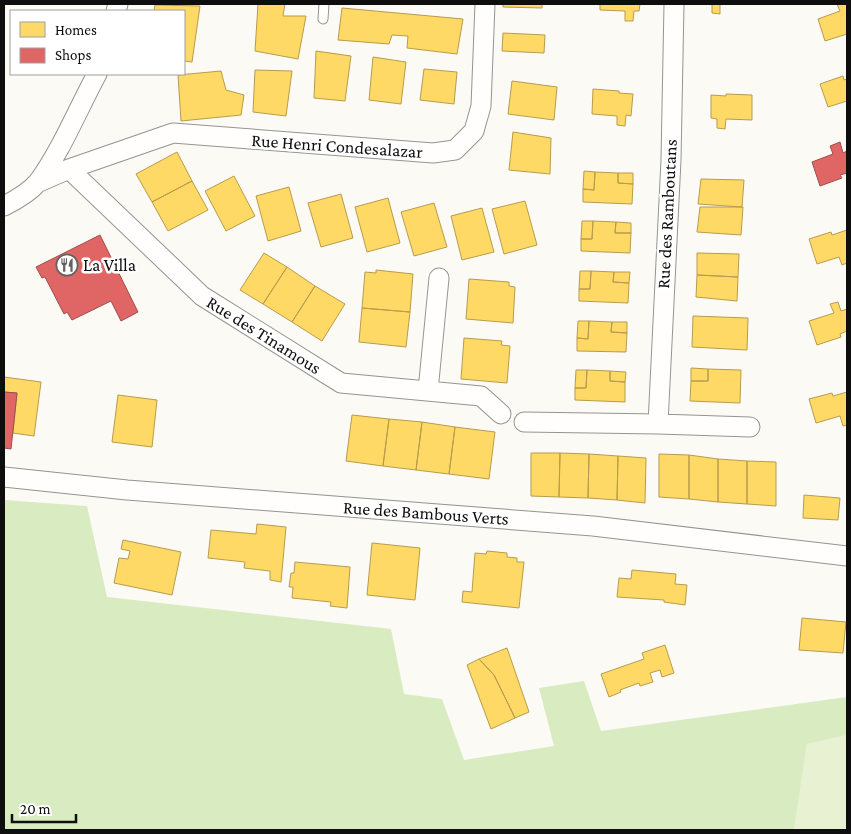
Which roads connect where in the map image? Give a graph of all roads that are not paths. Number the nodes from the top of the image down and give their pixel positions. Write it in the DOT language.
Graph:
graph roads {
  1 [pos="324,4"];
  2 [pos="485,4"];
  3 [pos="674,4"];
  4 [pos="323,19"];
  5 [pos="96,75"];
  6 [pos="70,169"];
  7 [pos="37,183"];
  8 [pos="4,206"];
  9 [pos="439,278"];
  10 [pos="428,391"];
  11 [pos="501,414"];
  12 [pos="524,422"];
  13 [pos="658,424"];
  14 [pos="750,427"];
  15 [pos="4,477"];
  16 [pos="847,556"];
  1 -- 4 [label="lane"];
  2 -- 6 [label="street, Rue Henri Condesalazar"];
  3 -- 13 [label="street, Rue des Ramboutans"];
  5 -- 7 [label="street"];
  6 -- 7 [label="street, Rue Henri Condesalazar"];
  6 -- 10 [label="street, Rue des Tinamous"];
  7 -- 8 [label="street"];
  9 -- 10 [label="street"];
  10 -- 11 [label="street, Rue des Tinamous"];
  12 -- 13 [label="street"];
  13 -- 14 [label="street"];
  15 -- 16 [label="street, Rue des Bambous Verts"];
}
